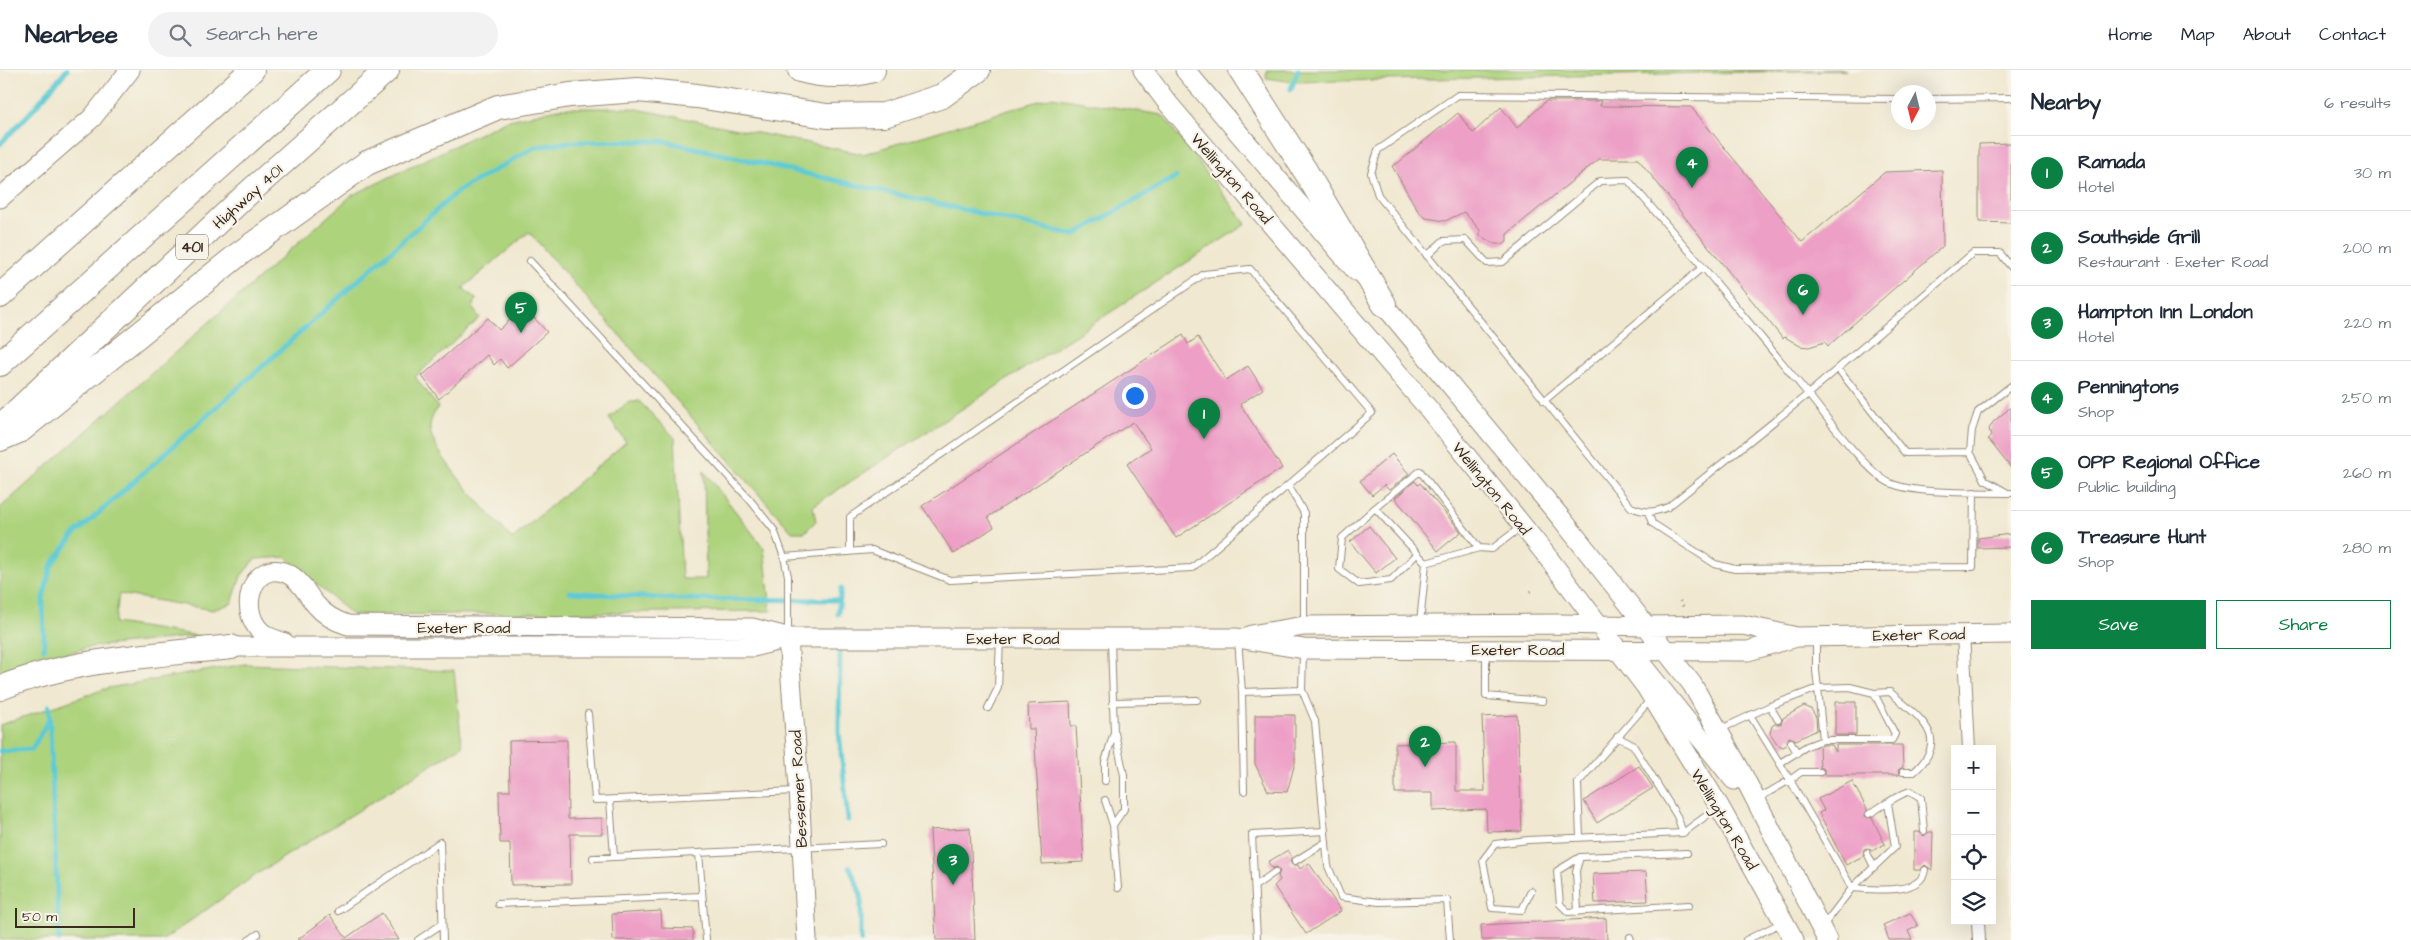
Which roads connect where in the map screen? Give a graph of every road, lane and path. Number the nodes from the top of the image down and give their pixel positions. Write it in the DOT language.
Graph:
graph roads {
  1 [pos="130,70"];
  2 [pos="231,70"];
  3 [pos="252,70"];
  4 [pos="328,70"];
  5 [pos="387,70"];
  6 [pos="800,70"];
  7 [pos="873,70"];
  8 [pos="978,70"];
  9 [pos="1142,70"];
  10 [pos="1185,70"];
  11 [pos="1241,70"];
  12 [pos="2011,98"];
  13 [pos="1891,99"];
  14 [pos="1936,99"];
  15 [pos="186,129"];
  16 [pos="0,198"];
  17 [pos="1427,256"];
  18 [pos="530,261"];
  19 [pos="1703,266"];
  20 [pos="2011,267"];
  21 [pos="0,296"];
  22 [pos="1384,304"];
  23 [pos="0,364"];
  24 [pos="1838,369"];
  25 [pos="2011,386"];
  26 [pos="1808,394"];
  27 [pos="1544,401"];
  28 [pos="0,427"];
  29 [pos="0,439"];
  30 [pos="1970,452"];
  31 [pos="1288,485"];
  32 [pos="1974,492"];
  33 [pos="2009,493"];
  34 [pos="1375,508"];
  35 [pos="1648,512"];
  36 [pos="1522,526"];
  37 [pos="1479,548"];
  38 [pos="850,552"];
  39 [pos="1417,554"];
  40 [pos="784,557"];
  41 [pos="1426,563"];
  42 [pos="1680,601"];
  43 [pos="1684,608"];
  44 [pos="1420,624"];
  45 [pos="1599,625"];
  46 [pos="1304,626"];
  47 [pos="1647,626"];
  48 [pos="1963,633"];
  49 [pos="2011,634"];
  50 [pos="1807,636"];
  51 [pos="788,638"];
  52 [pos="1000,638"];
  53 [pos="1111,638"];
  54 [pos="1238,638"];
  55 [pos="295,646"];
  56 [pos="231,647"];
  57 [pos="1304,649"];
  58 [pos="1486,649"];
  59 [pos="1623,650"];
  60 [pos="1666,651"];
  61 [pos="0,688"];
  62 [pos="1818,688"];
  63 [pos="1302,690"];
  64 [pos="1242,692"];
  65 [pos="1874,693"];
  66 [pos="1652,698"];
  67 [pos="1197,700"];
  68 [pos="1114,702"];
  69 [pos="1543,702"];
  70 [pos="1770,706"];
  71 [pos="988,708"];
  72 [pos="588,714"];
  73 [pos="1750,715"];
  74 [pos="1778,720"];
  75 [pos="1718,731"];
  76 [pos="1114,732"];
  77 [pos="1617,737"];
  78 [pos="1824,740"];
  79 [pos="1792,742"];
  80 [pos="1969,745"];
  81 [pos="1797,753"];
  82 [pos="1780,763"];
  83 [pos="1820,772"];
  84 [pos="1903,772"];
  85 [pos="1790,780"];
  86 [pos="1105,781"];
  87 [pos="799,791"];
  88 [pos="1244,791"];
  89 [pos="610,800"];
  90 [pos="1105,800"];
  91 [pos="1756,800"];
  92 [pos="1888,803"];
  93 [pos="1719,806"];
  94 [pos="1869,814"];
  95 [pos="1113,825"];
  96 [pos="1769,826"];
  97 [pos="1325,831"];
  98 [pos="1924,832"];
  99 [pos="1683,833"];
  100 [pos="1580,838"];
  101 [pos="1326,842"];
  102 [pos="881,844"];
  103 [pos="802,847"];
  104 [pos="699,853"];
  105 [pos="1688,853"];
  106 [pos="1867,854"];
  107 [pos="614,857"];
  108 [pos="1580,857"];
  109 [pos="593,858"];
  110 [pos="1295,861"];
  111 [pos="1874,867"];
  112 [pos="1925,870"];
  113 [pos="1275,872"];
  114 [pos="1255,886"];
  115 [pos="1118,888"];
  116 [pos="1852,888"];
  117 [pos="1531,891"];
  118 [pos="702,896"];
  119 [pos="498,904"];
  120 [pos="1690,905"];
  121 [pos="338,911"];
  122 [pos="1578,912"];
  123 [pos="1784,921"];
  124 [pos="442,924"];
  125 [pos="1978,925"];
  126 [pos="258,934"];
  127 [pos="1825,934"];
  128 [pos="249,940"];
  129 [pos="418,940"];
  130 [pos="443,940"];
  131 [pos="706,940"];
  132 [pos="807,940"];
  133 [pos="1257,940"];
  134 [pos="1450,940"];
  135 [pos="1746,940"];
  136 [pos="1794,940"];
  137 [pos="1979,940"];
  1 -- 16 [label="main road"];
  2 -- 15 [label="highway"];
  3 -- 15 [label="highway"];
  4 -- 23 [label="highway, 401"];
  5 -- 28 [label="highway, Highway 401 / 401"];
  6 -- 7 [label="highway"];
  8 -- 29 [label="highway"];
  9 -- 36 [label="main road, Wellington Road"];
  10 -- 22 [label="main road, Wellington Road"];
  11 -- 22 [label="highway"];
  12 -- 14 [label="lane"];
  13 -- 17 [label="lane"];
  15 -- 21 [label="highway"];
  17 -- 19 [label="lane"];
  17 -- 27 [label="lane"];
  18 -- 40 [label="lane"];
  19 -- 26 [label="lane"];
  19 -- 27 [label="lane"];
  20 -- 24 [label="lane"];
  22 -- 47 [label="main road, Wellington Road"];
  24 -- 26 [label="lane"];
  24 -- 30 [label="lane"];
  25 -- 30 [label="lane"];
  26 -- 32 [label="lane"];
  26 -- 35 [label="lane"];
  27 -- 35 [label="lane"];
  30 -- 33 [label="lane"];
  31 -- 38 [label="lane"];
  31 -- 38 [label="lane"];
  31 -- 46 [label="lane"];
  32 -- 33 [label="lane"];
  32 -- 35 [label="lane"];
  34 -- 37 [label="lane"];
  34 -- 39 [label="lane"];
  34 -- 39 [label="lane"];
  36 -- 37 [label="lane"];
  36 -- 45 [label="main road, Wellington Road"];
  37 -- 41 [label="lane"];
  38 -- 40 [label="lane"];
  39 -- 41 [label="lane"];
  40 -- 51 [label="lane"];
  41 -- 44 [label="lane"];
  42 -- 43 [label="path"];
  44 -- 45 [label="main road, Exeter Road"];
  44 -- 46 [label="main road, Exeter Road"];
  45 -- 47 [label="main road, Exeter Road"];
  45 -- 59 [label="main road, Wellington Road"];
  46 -- 54 [label="main road, Exeter Road"];
  47 -- 50 [label="main road, Exeter Road"];
  47 -- 60 [label="main road, Wellington Road"];
  48 -- 49 [label="main road, Exeter Road"];
  48 -- 50 [label="main road, Exeter Road"];
  48 -- 80 [label="street"];
  50 -- 60 [label="main road, Exeter Road"];
  50 -- 62 [label="lane"];
  51 -- 52 [label="main road, Exeter Road"];
  51 -- 55 [label="main road, Exeter Road"];
  51 -- 55 [label="main road, Exeter Road"];
  51 -- 87 [label="main road, Bessemer Road"];
  52 -- 53 [label="main road, Exeter Road"];
  52 -- 71 [label="lane"];
  53 -- 54 [label="main road, Exeter Road"];
  53 -- 68 [label="lane"];
  54 -- 57 [label="main road, Exeter Road"];
  54 -- 64 [label="lane"];
  55 -- 56 [label="main road, Exeter Road"];
  56 -- 61 [label="highway"];
  57 -- 58 [label="main road, Exeter Road"];
  57 -- 63 [label="lane"];
  58 -- 59 [label="main road, Exeter Road"];
  58 -- 69 [label="lane"];
  59 -- 60 [label="main road, Exeter Road"];
  59 -- 66 [label="main road, Wellington Road"];
  59 -- 96 [label="main road"];
  60 -- 75 [label="main road, Wellington Road"];
  62 -- 65 [label="lane"];
  62 -- 70 [label="lane"];
  62 -- 78 [label="lane"];
  63 -- 64 [label="lane"];
  63 -- 97 [label="lane"];
  64 -- 88 [label="lane"];
  65 -- 78 [label="lane"];
  65 -- 84 [label="lane"];
  66 -- 77 [label="lane"];
  66 -- 93 [label="main road, Wellington Road"];
  67 -- 68 [label="lane"];
  68 -- 76 [label="lane"];
  70 -- 73 [label="lane"];
  70 -- 74 [label="lane"];
  72 -- 89 [label="lane"];
  73 -- 75 [label="lane"];
  73 -- 82 [label="lane"];
  75 -- 91 [label="main road, Wellington Road"];
  76 -- 86 [label="lane"];
  76 -- 95 [label="lane"];
  77 -- 99 [label="lane"];
  77 -- 100 [label="lane"];
  78 -- 81 [label="lane"];
  79 -- 81 [label="lane"];
  81 -- 82 [label="lane"];
  82 -- 85 [label="lane"];
  83 -- 85 [label="lane"];
  85 -- 91 [label="lane"];
  85 -- 116 [label="lane"];
  87 -- 89 [label="lane"];
  87 -- 103 [label="main road, Bessemer Road"];
  89 -- 107 [label="lane"];
  90 -- 95 [label="lane"];
  91 -- 96 [label="main road, Wellington Road"];
  92 -- 94 [label="lane"];
  92 -- 98 [label="lane"];
  92 -- 111 [label="lane"];
  93 -- 99 [label="lane"];
  93 -- 123 [label="main road, Wellington Road"];
  95 -- 115 [label="lane"];
  96 -- 127 [label="main road, Wellington Road"];
  97 -- 101 [label="lane"];
  97 -- 114 [label="lane"];
  99 -- 100 [label="lane"];
  100 -- 117 [label="lane"];
  101 -- 110 [label="lane"];
  101 -- 134 [label="lane"];
  102 -- 103 [label="lane"];
  103 -- 104 [label="lane"];
  103 -- 132 [label="main road, Bessemer Road"];
  104 -- 107 [label="lane"];
  104 -- 118 [label="lane"];
  105 -- 108 [label="lane"];
  106 -- 111 [label="lane"];
  107 -- 109 [label="lane"];
  108 -- 122 [label="lane"];
  108 -- 122 [label="lane"];
  111 -- 116 [label="lane"];
  112 -- 116 [label="lane"];
  113 -- 114 [label="lane"];
  114 -- 133 [label="lane"];
  116 -- 127 [label="lane"];
  118 -- 119 [label="lane"];
  118 -- 131 [label="lane"];
  120 -- 122 [label="lane"];
  121 -- 124 [label="lane"];
  123 -- 135 [label="lane"];
  123 -- 136 [label="main road, Wellington Road"];
  124 -- 129 [label="lane"];
  124 -- 130 [label="lane"];
  125 -- 137 [label="street"];
  126 -- 128 [label="lane"];
}
